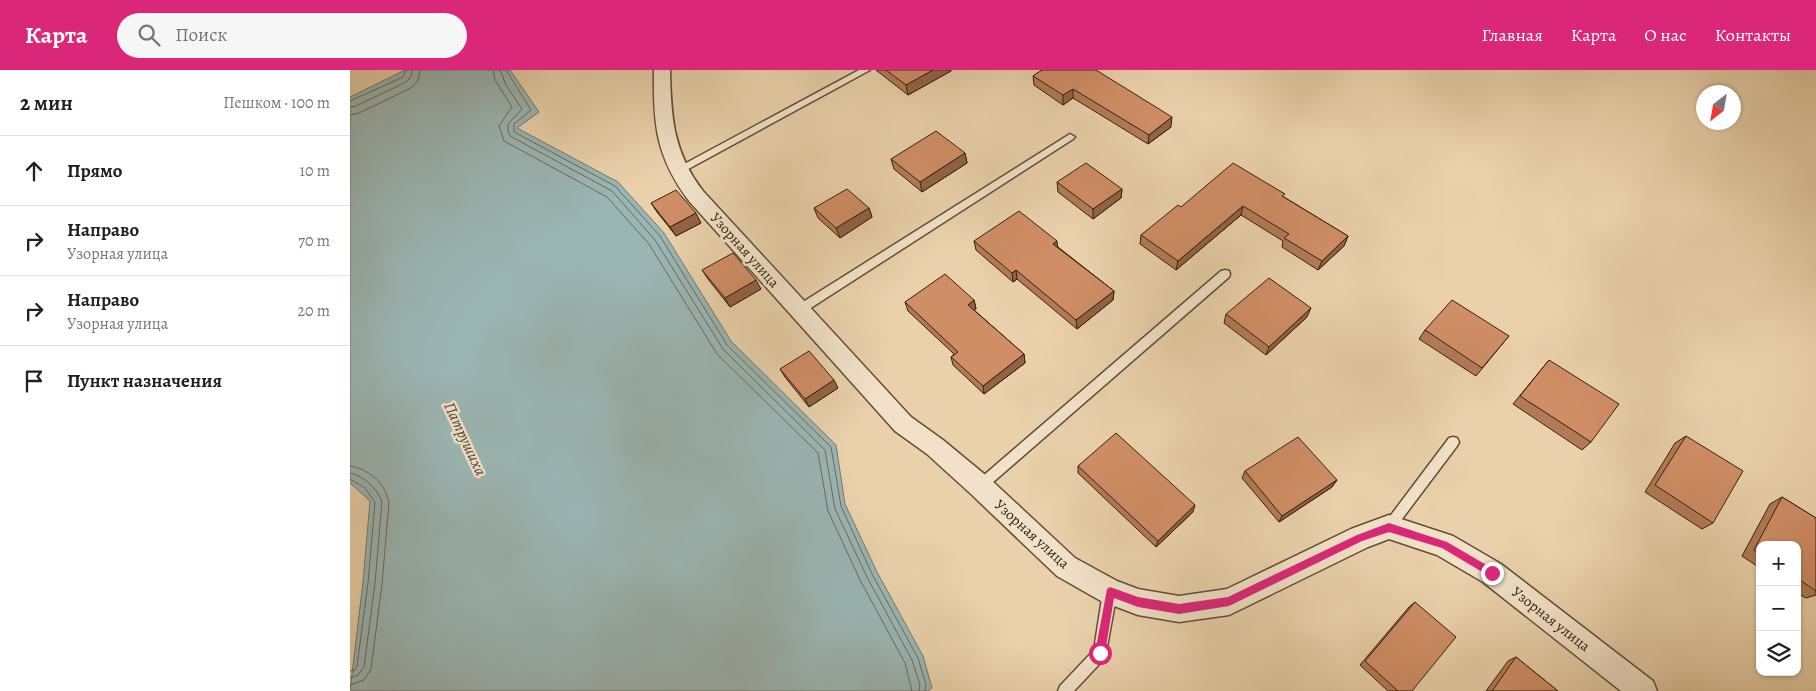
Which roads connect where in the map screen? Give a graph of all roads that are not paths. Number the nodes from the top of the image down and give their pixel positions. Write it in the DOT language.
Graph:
graph roads {
  1 [pos="662,70"];
  2 [pos="866,70"];
  3 [pos="1070,137"];
  4 [pos="678,170"];
  5 [pos="1225,274"];
  6 [pos="799,310"];
  7 [pos="1452,442"];
  8 [pos="980,486"];
  9 [pos="1389,527"];
  10 [pos="1110,592"];
  11 [pos="1065,691"];
  12 [pos="1643,691"];
  1 -- 4 [label="street, Узорная улица"];
  2 -- 4 [label="lane"];
  3 -- 6 [label="lane"];
  4 -- 6 [label="street, Узорная улица"];
  5 -- 8 [label="lane"];
  6 -- 8 [label="street, Узорная улица"];
  7 -- 9 [label="lane"];
  8 -- 10 [label="street, Узорная улица"];
  9 -- 10 [label="street, Узорная улица"];
  9 -- 12 [label="street, Узорная улица"];
  10 -- 11 [label="lane"];
}
